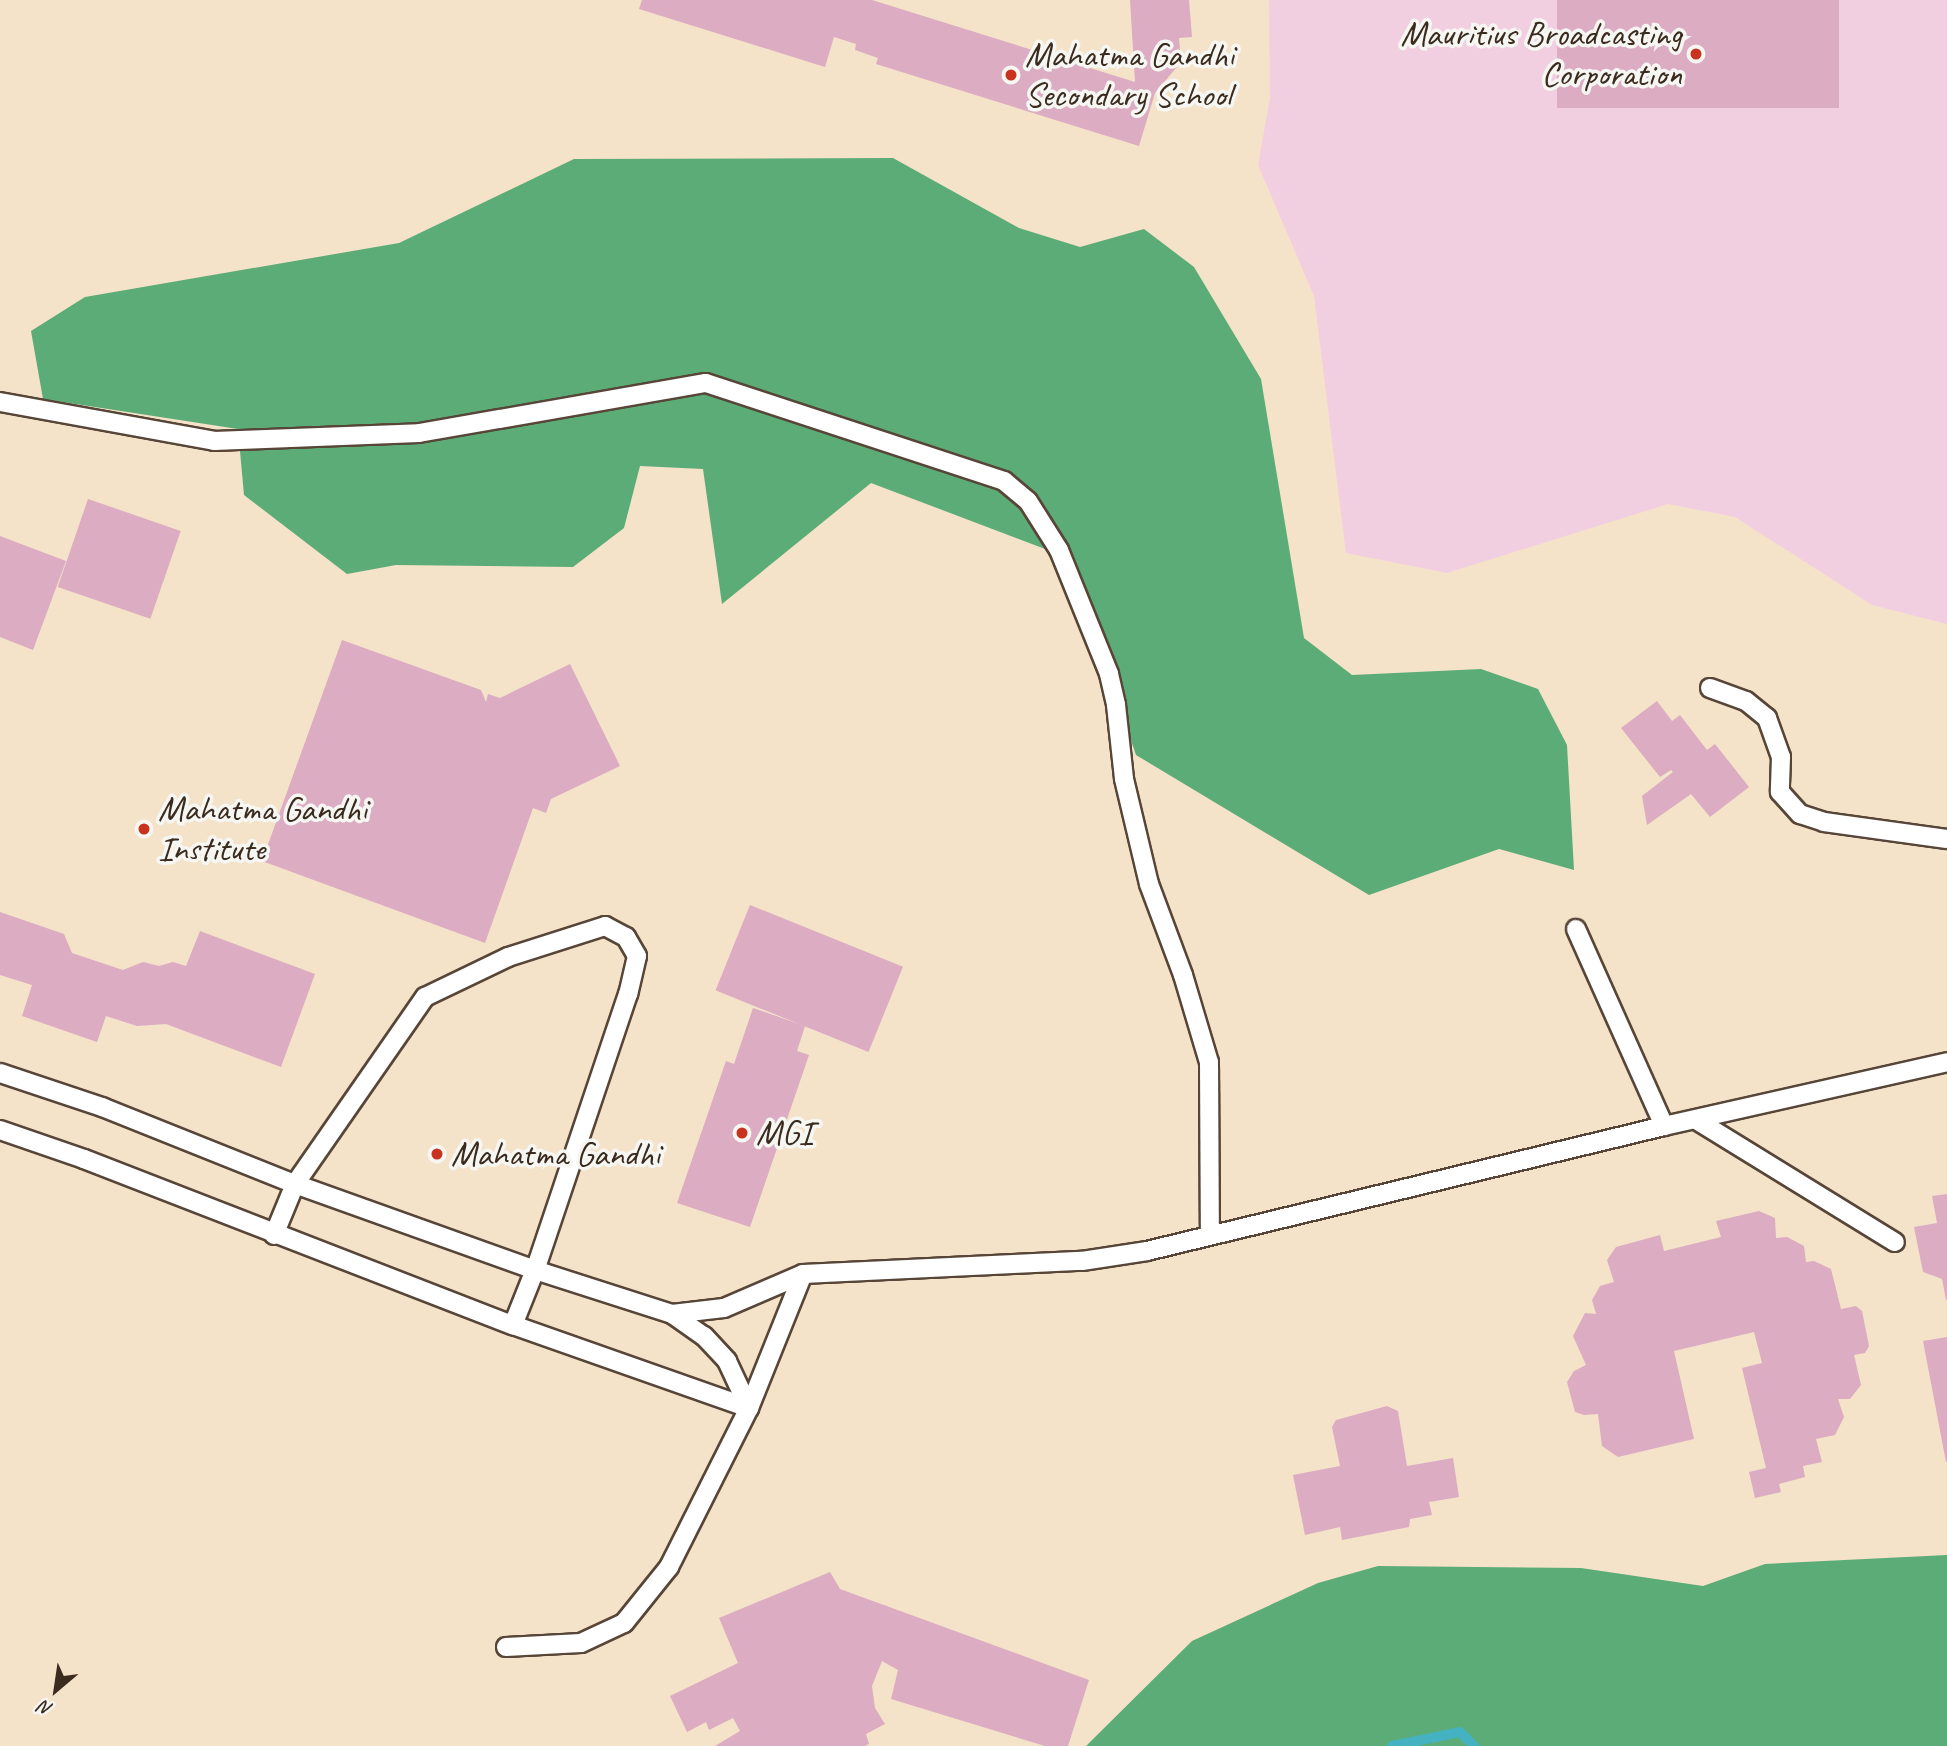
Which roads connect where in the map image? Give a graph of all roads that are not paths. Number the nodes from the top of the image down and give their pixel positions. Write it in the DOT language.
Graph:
graph roads {
  1 [pos="0,402"];
  2 [pos="1710,688"];
  3 [pos="1947,839"];
  4 [pos="1576,929"];
  5 [pos="1947,1062"];
  6 [pos="0,1073"];
  7 [pos="1698,1121"];
  8 [pos="1664,1126"];
  9 [pos="0,1130"];
  10 [pos="295,1184"];
  11 [pos="274,1235"];
  12 [pos="1210,1235"];
  13 [pos="1895,1242"];
  14 [pos="535,1270"];
  15 [pos="803,1274"];
  16 [pos="672,1314"];
  17 [pos="513,1325"];
  18 [pos="749,1408"];
  19 [pos="506,1647"];
  1 -- 12 [label="lane"];
  2 -- 3 [label="lane"];
  4 -- 8 [label="lane"];
  5 -- 7 [label="lane"];
  6 -- 10 [label="lane"];
  7 -- 8 [label="lane"];
  7 -- 13 [label="lane"];
  8 -- 12 [label="lane"];
  9 -- 11 [label="lane"];
  10 -- 11 [label="lane"];
  10 -- 14 [label="lane"];
  10 -- 14 [label="lane"];
  11 -- 17 [label="lane"];
  12 -- 15 [label="lane"];
  14 -- 16 [label="lane"];
  14 -- 17 [label="lane"];
  15 -- 16 [label="lane"];
  15 -- 18 [label="lane"];
  16 -- 18 [label="lane"];
  17 -- 18 [label="lane"];
  18 -- 19 [label="lane"];
}
